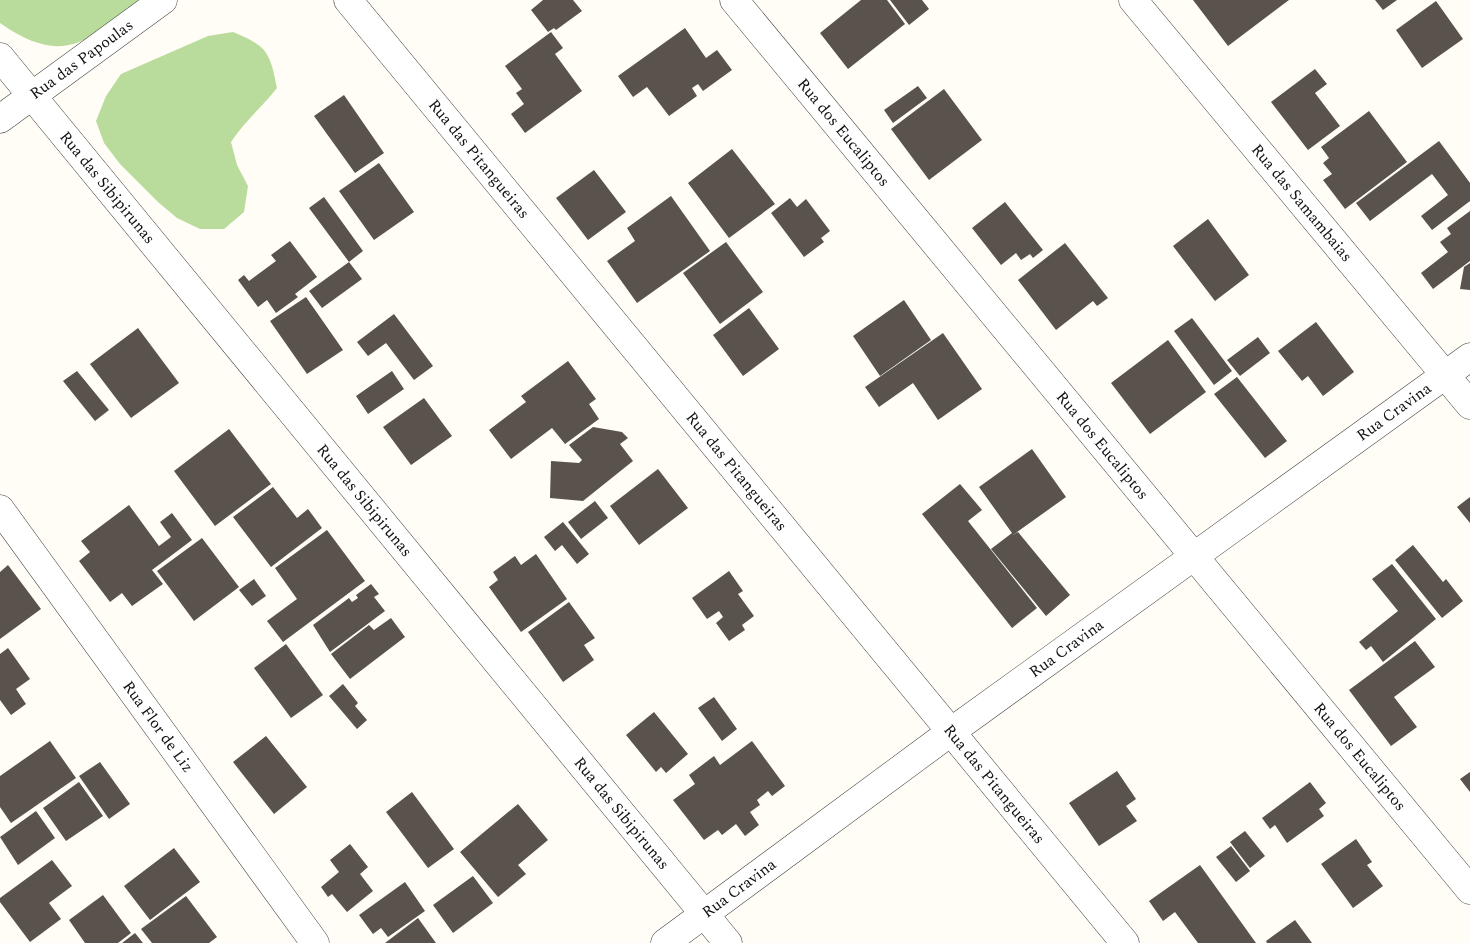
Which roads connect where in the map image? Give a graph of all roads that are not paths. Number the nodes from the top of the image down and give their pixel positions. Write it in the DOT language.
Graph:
graph roads {
  1 [pos="162,0"];
  2 [pos="348,0"];
  3 [pos="734,0"];
  4 [pos="1134,0"];
  5 [pos="0,57"];
  6 [pos="32,94"];
  7 [pos="0,119"];
  8 [pos="1470,357"];
  9 [pos="1445,375"];
  10 [pos="1470,405"];
  11 [pos="0,509"];
  12 [pos="1195,555"];
  13 [pos="952,731"];
  14 [pos="1470,890"];
  15 [pos="704,914"];
  16 [pos="315,943"];
  17 [pos="665,943"];
  18 [pos="728,943"];
  19 [pos="1125,943"];
  1 -- 6 [label="street, Rua das Papoulas"];
  2 -- 13 [label="street, Rua das Pitangueiras"];
  3 -- 12 [label="street, Rua dos Eucaliptos"];
  4 -- 9 [label="street, Rua das Samambaias"];
  5 -- 6 [label="street, Rua das Sibipirunas"];
  6 -- 7 [label="street, Rua das Papoulas"];
  6 -- 15 [label="street, Rua das Sibipirunas"];
  8 -- 9 [label="street, Rua Cravina"];
  9 -- 10 [label="street, Rua das Samambaias"];
  9 -- 12 [label="street, Rua Cravina"];
  11 -- 16 [label="street, Rua Flor de Liz"];
  12 -- 13 [label="street, Rua Cravina"];
  12 -- 14 [label="street, Rua dos Eucaliptos"];
  13 -- 15 [label="street, Rua Cravina"];
  13 -- 19 [label="street, Rua das Pitangueiras"];
  15 -- 17 [label="street, Rua Cravina"];
  15 -- 18 [label="street, Rua das Sibipirunas"];
}
